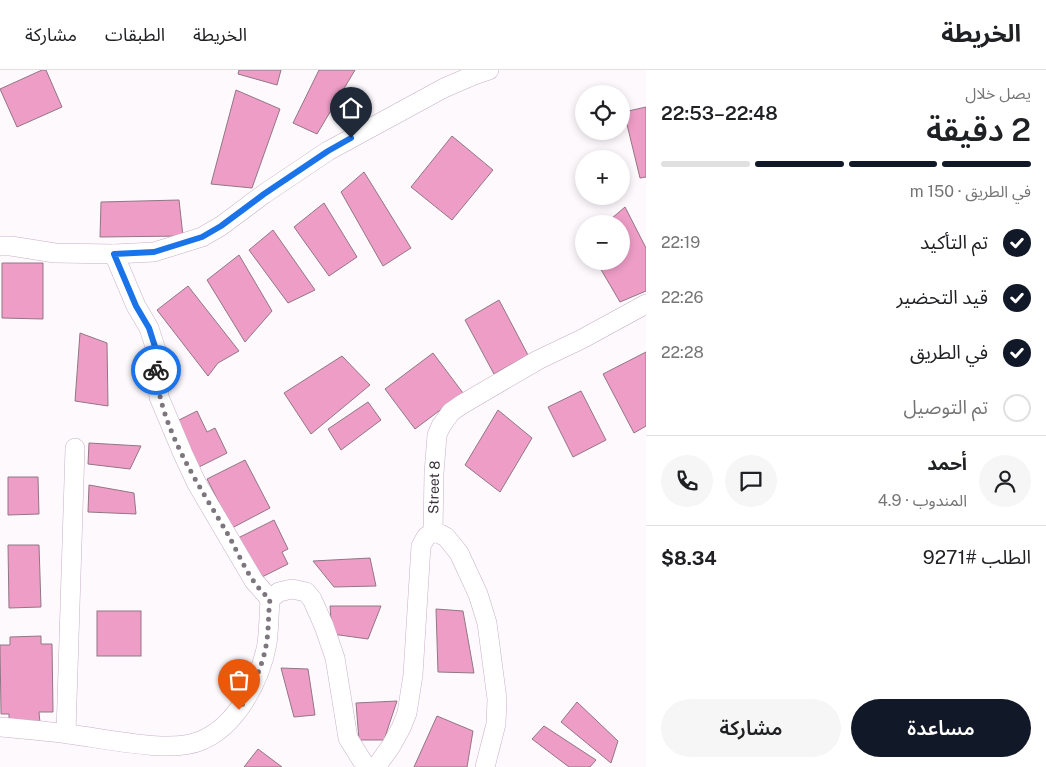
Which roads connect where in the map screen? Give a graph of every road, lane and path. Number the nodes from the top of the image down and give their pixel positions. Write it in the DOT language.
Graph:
graph roads {
  1 [pos="488,70"];
  2 [pos="0,246"];
  3 [pos="114,254"];
  4 [pos="646,304"];
  5 [pos="75,448"];
  6 [pos="433,532"];
  7 [pos="270,599"];
  8 [pos="0,727"];
  9 [pos="66,734"];
  10 [pos="366,767"];
  11 [pos="376,767"];
  12 [pos="485,767"];
  1 -- 3 [label="street"];
  2 -- 3 [label="street"];
  3 -- 7 [label="street"];
  4 -- 6 [label="street, Street 8"];
  5 -- 9 [label="street"];
  6 -- 11 [label="street"];
  6 -- 12 [label="street, Street 8"];
  7 -- 9 [label="street"];
  7 -- 10 [label="street"];
  8 -- 9 [label="street"];
}
